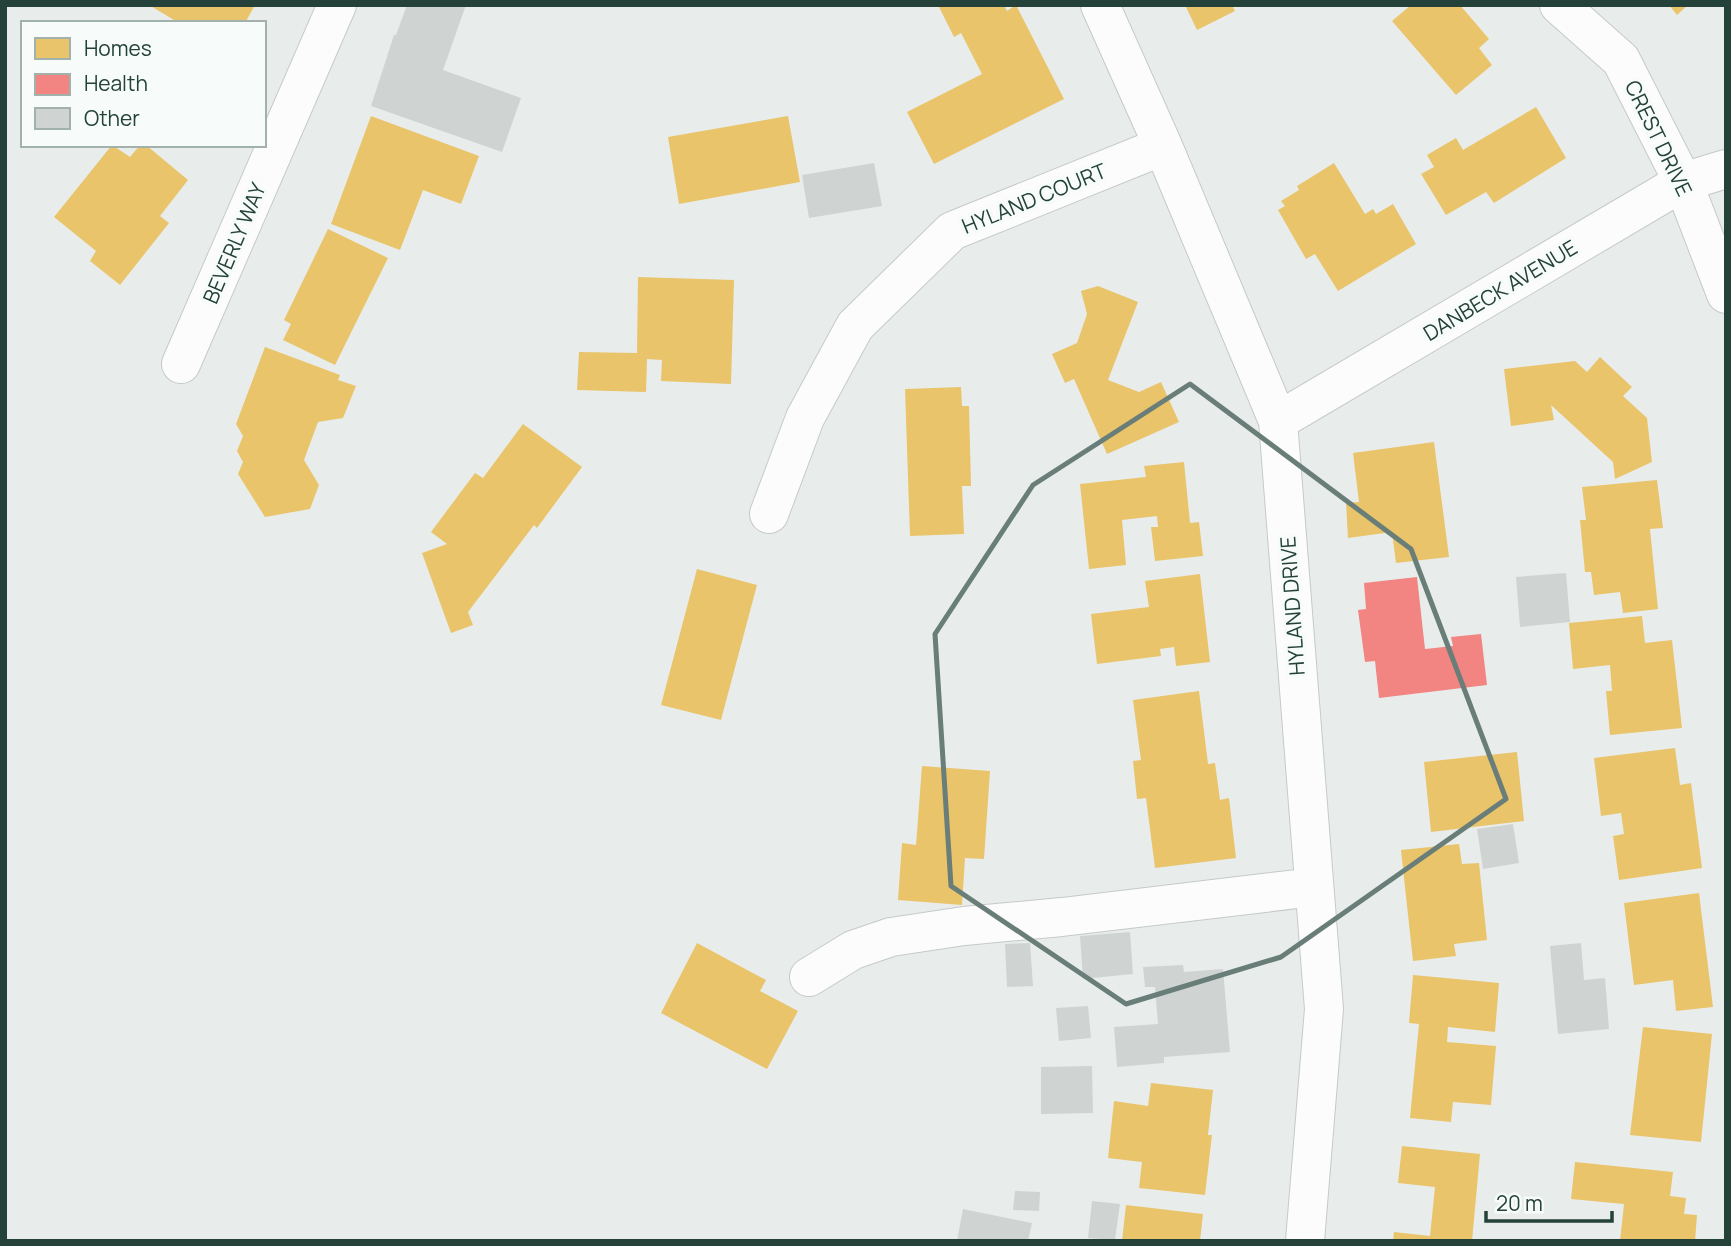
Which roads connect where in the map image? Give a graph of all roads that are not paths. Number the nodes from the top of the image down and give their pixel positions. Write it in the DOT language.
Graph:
graph roads {
  1 [pos="337,5"];
  2 [pos="1100,5"];
  3 [pos="1559,5"];
  4 [pos="1163,146"];
  5 [pos="1726,169"];
  6 [pos="1683,182"];
  7 [pos="1726,294"];
  8 [pos="181,365"];
  9 [pos="1278,421"];
  10 [pos="769,514"];
  11 [pos="1314,887"];
  12 [pos="809,977"];
  13 [pos="1305,1241"];
  1 -- 8 [label="street, BEVERLY WAY"];
  2 -- 4 [label="street, HYLAND DRIVE"];
  3 -- 6 [label="street, CREST DRIVE"];
  4 -- 9 [label="street, HYLAND DRIVE"];
  4 -- 10 [label="street, HYLAND COURT"];
  5 -- 6 [label="street, DANBECK AVENUE"];
  6 -- 7 [label="street, CREST DRIVE"];
  6 -- 9 [label="street, DANBECK AVENUE"];
  9 -- 11 [label="street, HYLAND DRIVE"];
  11 -- 12 [label="street"];
  11 -- 13 [label="street, HYLAND DRIVE"];
}
